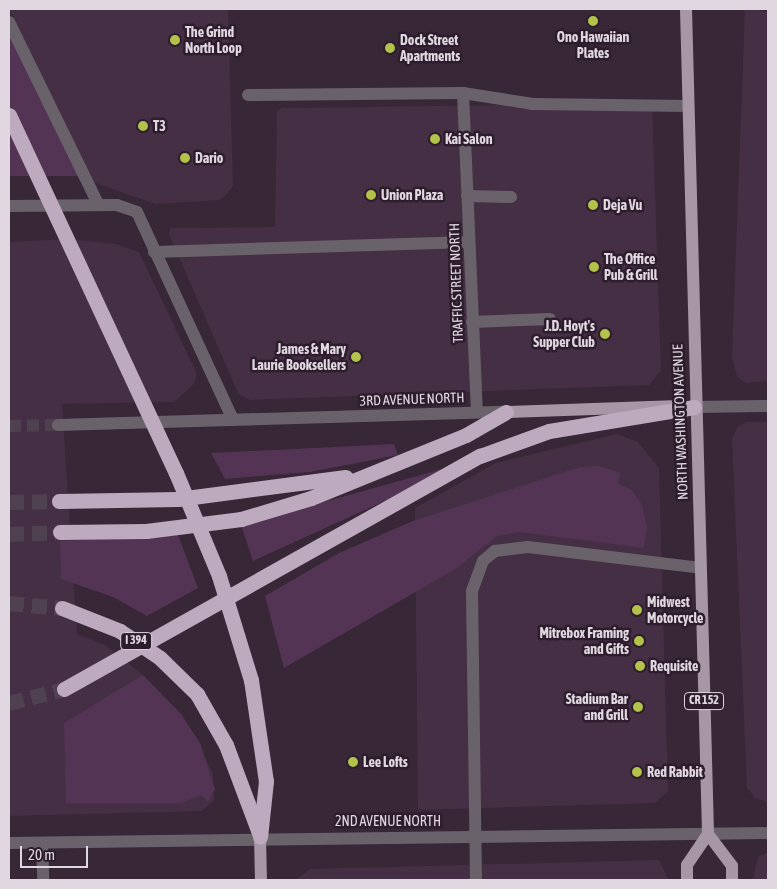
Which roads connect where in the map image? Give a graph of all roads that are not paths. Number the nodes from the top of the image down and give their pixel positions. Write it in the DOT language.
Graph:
graph roads {
  1 [pos="686,9"];
  2 [pos="9,22"];
  3 [pos="463,94"];
  4 [pos="248,95"];
  5 [pos="688,106"];
  6 [pos="9,115"];
  7 [pos="467,196"];
  8 [pos="511,197"];
  9 [pos="98,204"];
  10 [pos="9,206"];
  11 [pos="469,242"];
  12 [pos="154,252"];
  13 [pos="550,319"];
  14 [pos="472,322"];
  15 [pos="694,406"];
  16 [pos="768,406"];
  17 [pos="477,412"];
  18 [pos="506,412"];
  19 [pos="233,420"];
  20 [pos="58,425"];
  21 [pos="355,477"];
  22 [pos="59,501"];
  23 [pos="60,532"];
  24 [pos="700,568"];
  25 [pos="62,608"];
  26 [pos="64,689"];
  27 [pos="768,832"];
  28 [pos="708,834"];
  29 [pos="475,835"];
  30 [pos="260,836"];
  31 [pos="42,842"];
  32 [pos="9,843"];
  33 [pos="43,880"];
  34 [pos="261,880"];
  35 [pos="476,880"];
  36 [pos="687,880"];
  37 [pos="732,880"];
  1 -- 5 [label="main road, NORTH WASHINGTON AVENUE / CR 152"];
  2 -- 9 [label="street"];
  3 -- 4 [label="street"];
  3 -- 5 [label="street"];
  3 -- 7 [label="street, TRAFFIC STREET NORTH"];
  5 -- 15 [label="main road, NORTH WASHINGTON AVENUE / CR 152"];
  6 -- 30 [label="highway, bridge"];
  7 -- 8 [label="street"];
  7 -- 11 [label="street, TRAFFIC STREET NORTH"];
  9 -- 10 [label="street"];
  9 -- 12 [label="street"];
  11 -- 12 [label="street"];
  11 -- 14 [label="street, TRAFFIC STREET NORTH"];
  12 -- 19 [label="street"];
  13 -- 14 [label="street"];
  14 -- 17 [label="street, TRAFFIC STREET NORTH"];
  15 -- 16 [label="street, 3RD AVENUE NORTH"];
  15 -- 18 [label="main road, 3RD AVENUE NORTH"];
  15 -- 24 [label="main road, NORTH WASHINGTON AVENUE / CR 152"];
  15 -- 26 [label="highway"];
  17 -- 18 [label="street, 3RD AVENUE NORTH"];
  17 -- 19 [label="street, 3RD AVENUE NORTH"];
  18 -- 21 [label="highway"];
  19 -- 20 [label="street, 3RD AVENUE NORTH"];
  21 -- 22 [label="highway"];
  21 -- 23 [label="highway"];
  24 -- 28 [label="main road, NORTH WASHINGTON AVENUE / CR 152"];
  24 -- 29 [label="street"];
  25 -- 30 [label="highway, I 394, bridge"];
  27 -- 28 [label="street, 2ND AVENUE NORTH"];
  28 -- 29 [label="street, 2ND AVENUE NORTH"];
  28 -- 36 [label="main road"];
  28 -- 37 [label="main road"];
  29 -- 30 [label="street, 2ND AVENUE NORTH"];
  29 -- 35 [label="street"];
  30 -- 31 [label="street, 2ND AVENUE NORTH"];
  30 -- 34 [label="main road"];
  31 -- 32 [label="street, 2ND AVENUE NORTH"];
  31 -- 33 [label="street"];
}
